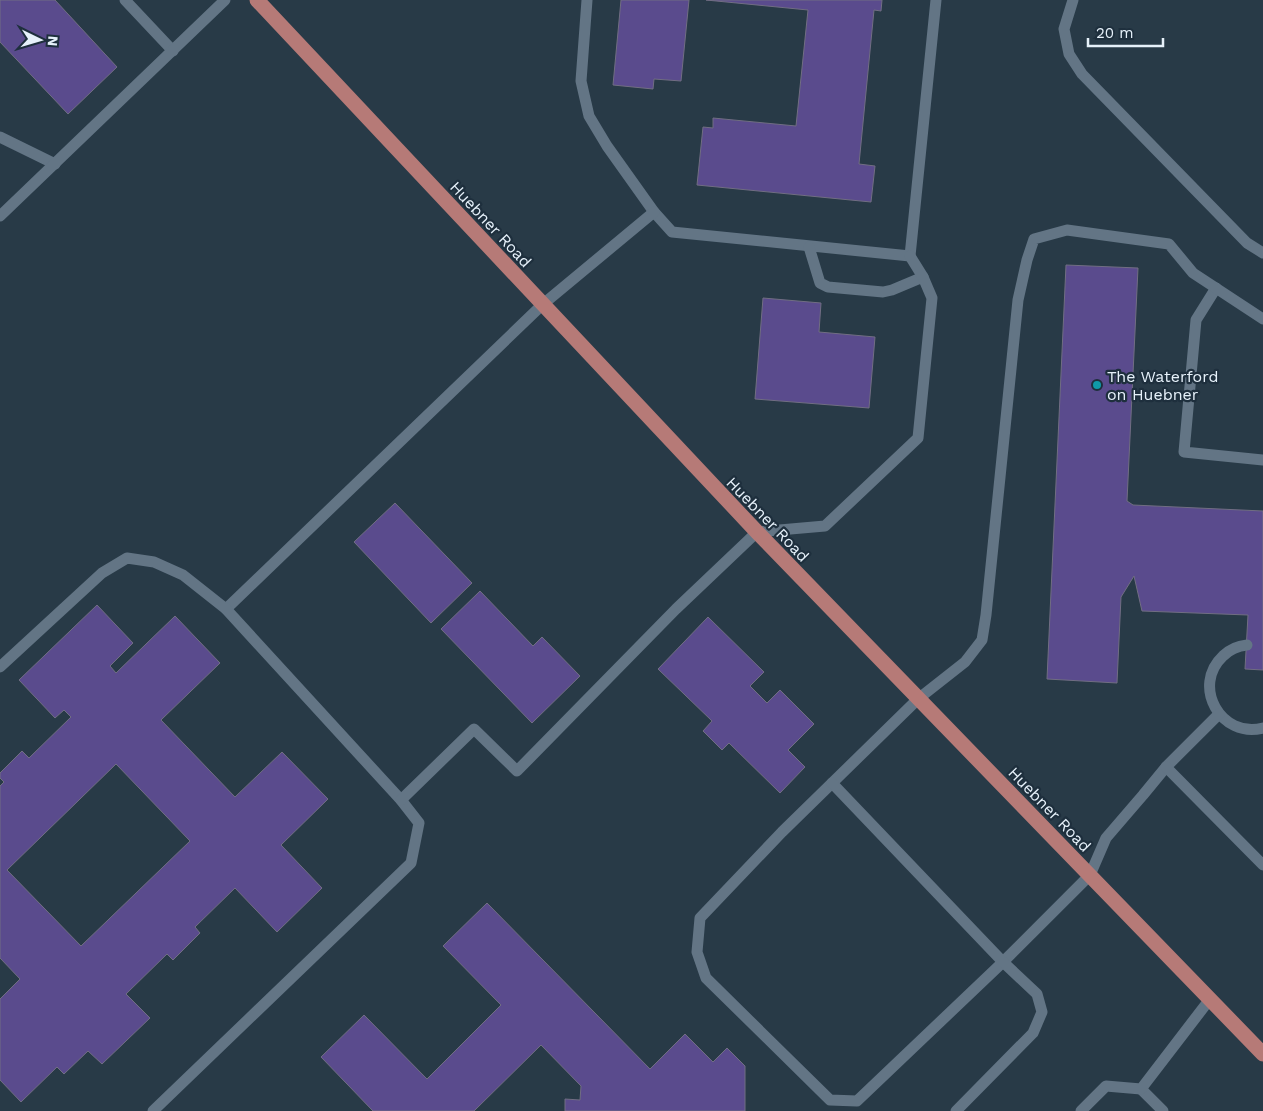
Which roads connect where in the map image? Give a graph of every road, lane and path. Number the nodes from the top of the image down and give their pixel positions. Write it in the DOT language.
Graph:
graph roads {
  1 [pos="125,0"];
  2 [pos="226,0"];
  3 [pos="257,0"];
  4 [pos="587,0"];
  5 [pos="936,0"];
  6 [pos="1073,0"];
  7 [pos="173,51"];
  8 [pos="0,138"];
  9 [pos="55,164"];
  10 [pos="654,212"];
  11 [pos="0,216"];
  12 [pos="809,246"];
  13 [pos="1263,253"];
  14 [pos="910,256"];
  15 [pos="923,277"];
  16 [pos="1216,288"];
  17 [pos="542,305"];
  18 [pos="1263,319"];
  19 [pos="1263,460"];
  20 [pos="757,532"];
  21 [pos="226,609"];
  22 [pos="1246,645"];
  23 [pos="0,666"];
  24 [pos="918,699"];
  25 [pos="1219,714"];
  26 [pos="1263,728"];
  27 [pos="1166,767"];
  28 [pos="832,783"];
  29 [pos="401,800"];
  30 [pos="1263,865"];
  31 [pos="1090,875"];
  32 [pos="1003,962"];
  33 [pos="1210,999"];
  34 [pos="1263,1054"];
  35 [pos="1141,1089"];
  36 [pos="154,1111"];
  37 [pos="956,1111"];
  38 [pos="1081,1111"];
  39 [pos="1163,1111"];
  1 -- 7 [label="lane"];
  2 -- 7 [label="lane"];
  3 -- 17 [label="main road, Huebner Road"];
  4 -- 10 [label="lane"];
  5 -- 14 [label="lane"];
  6 -- 13 [label="lane"];
  7 -- 9 [label="lane"];
  8 -- 9 [label="lane"];
  9 -- 11 [label="lane"];
  10 -- 12 [label="lane"];
  10 -- 17 [label="lane"];
  12 -- 14 [label="lane"];
  12 -- 15 [label="lane"];
  14 -- 15 [label="lane"];
  15 -- 20 [label="lane"];
  16 -- 18 [label="lane"];
  16 -- 19 [label="lane"];
  16 -- 24 [label="lane"];
  17 -- 20 [label="main road, Huebner Road"];
  17 -- 21 [label="lane"];
  20 -- 24 [label="main road, Huebner Road"];
  20 -- 29 [label="lane"];
  21 -- 23 [label="lane"];
  21 -- 29 [label="lane"];
  22 -- 25 [label="lane"];
  24 -- 28 [label="lane"];
  24 -- 31 [label="main road, Huebner Road"];
  25 -- 26 [label="lane"];
  25 -- 27 [label="lane"];
  27 -- 30 [label="lane"];
  27 -- 31 [label="lane"];
  28 -- 32 [label="lane"];
  28 -- 32 [label="lane"];
  29 -- 36 [label="lane"];
  31 -- 32 [label="lane"];
  31 -- 33 [label="main road, Huebner Road"];
  32 -- 37 [label="lane"];
  33 -- 34 [label="main road, Huebner Road"];
  33 -- 35 [label="lane"];
  35 -- 38 [label="lane"];
  35 -- 39 [label="lane"];
}
